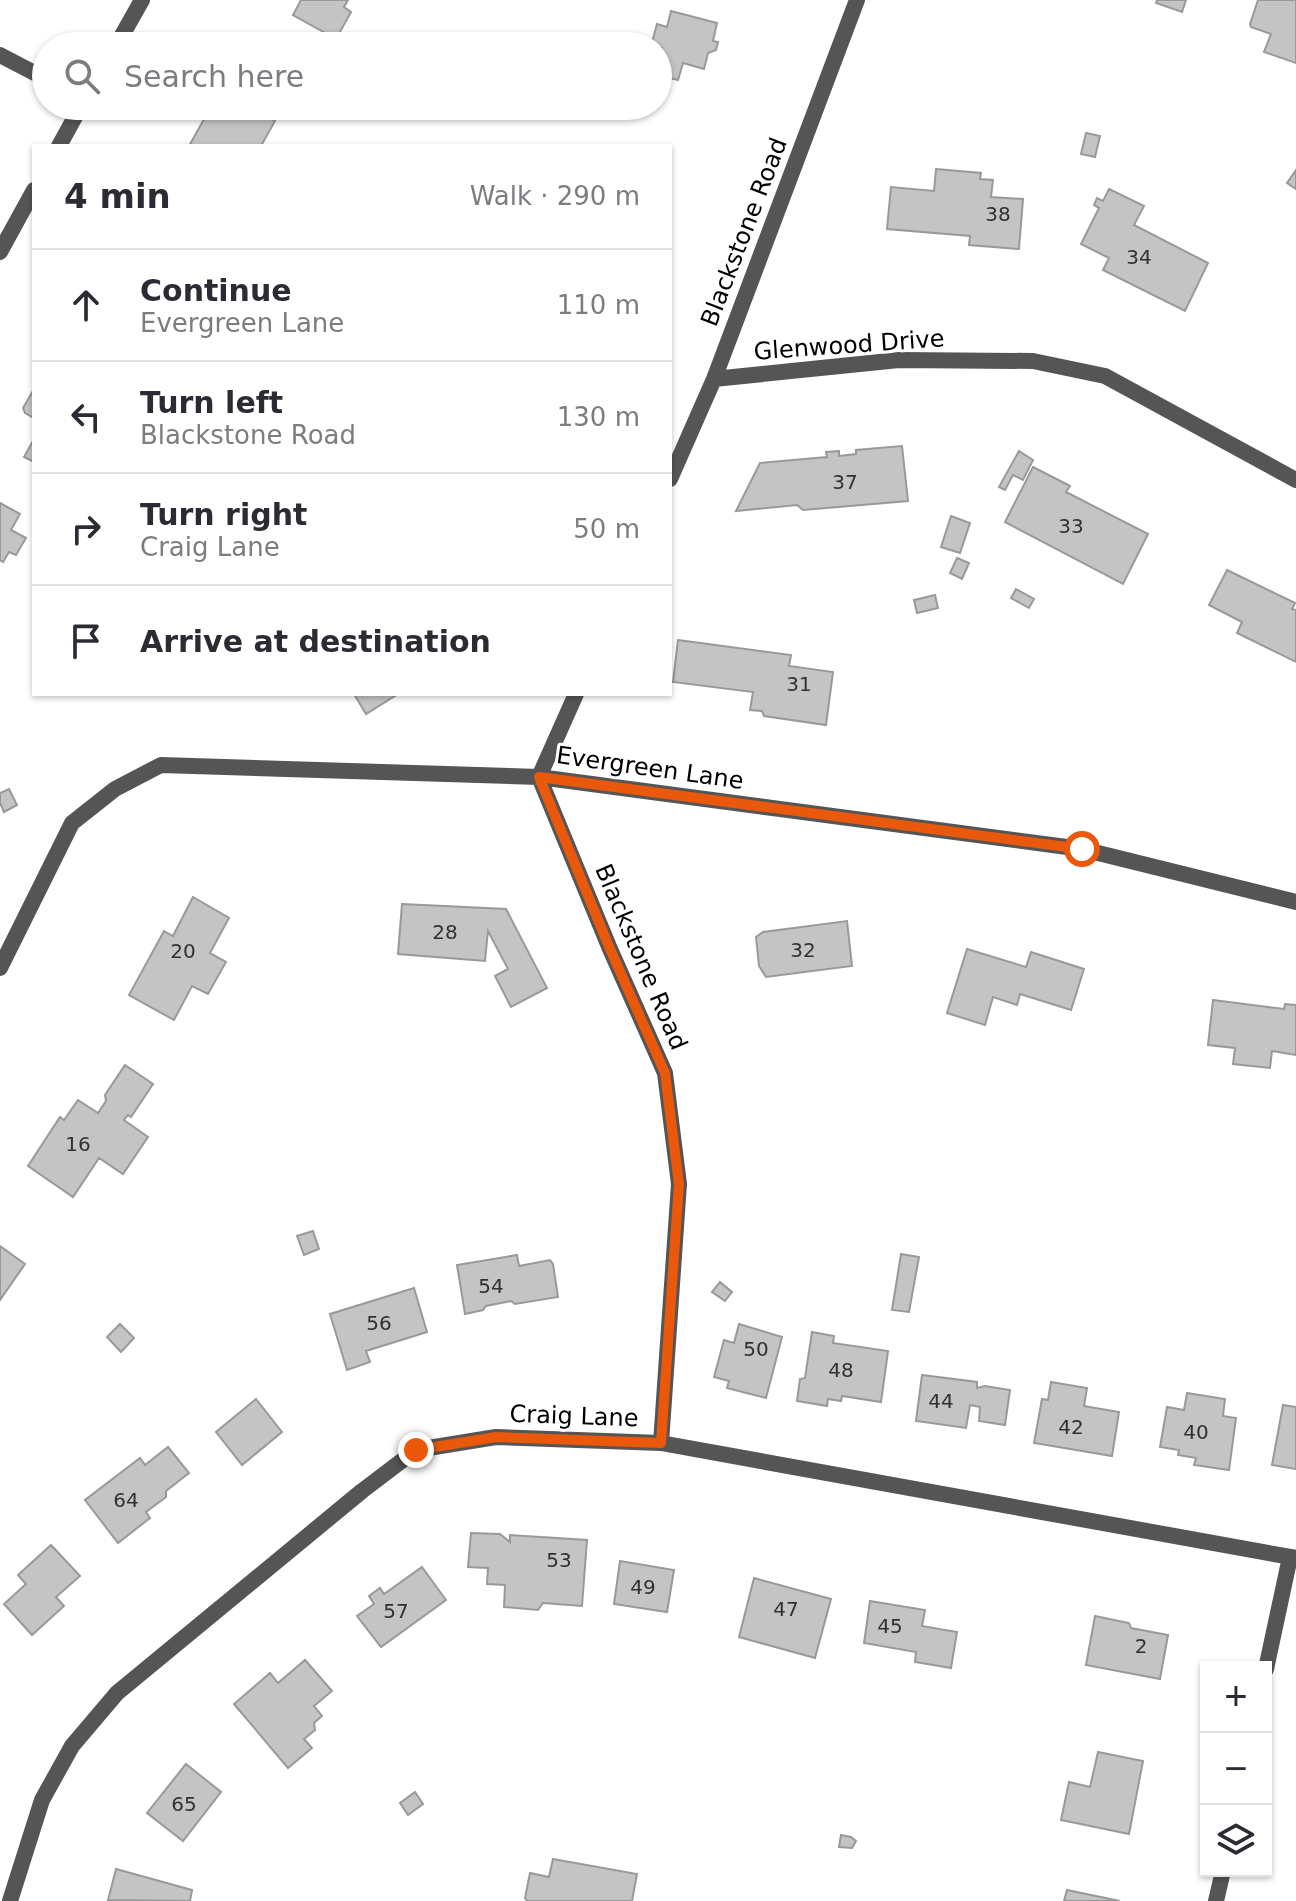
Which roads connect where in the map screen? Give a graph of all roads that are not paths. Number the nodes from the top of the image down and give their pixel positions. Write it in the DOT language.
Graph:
graph roads {
  1 [pos="142,0"];
  2 [pos="857,0"];
  3 [pos="124,32"];
  4 [pos="0,55"];
  5 [pos="32,72"];
  6 [pos="73,120"];
  7 [pos="60,144"];
  8 [pos="32,194"];
  9 [pos="0,252"];
  10 [pos="714,379"];
  11 [pos="672,474"];
  12 [pos="1296,480"];
  13 [pos="575,696"];
  14 [pos="539,777"];
  15 [pos="1296,902"];
  16 [pos="0,968"];
  17 [pos="661,1443"];
  18 [pos="1293,1558"];
  19 [pos="1268,1661"];
  20 [pos="1222,1877"];
  21 [pos="10,1901"];
  22 [pos="1216,1901"];
  1 -- 3 [label="street"];
  2 -- 10 [label="street, Blackstone Road"];
  4 -- 5 [label="street"];
  6 -- 7 [label="street"];
  8 -- 9 [label="street"];
  10 -- 11 [label="street, Blackstone Road"];
  10 -- 12 [label="street, Glenwood Drive"];
  13 -- 14 [label="street"];
  14 -- 15 [label="street, Evergreen Lane"];
  14 -- 16 [label="street, Evergreen Lane"];
  14 -- 17 [label="street, Blackstone Road"];
  17 -- 18 [label="street, Craig Lane"];
  17 -- 21 [label="street, Craig Lane"];
  18 -- 19 [label="street"];
  20 -- 22 [label="street"];
}
